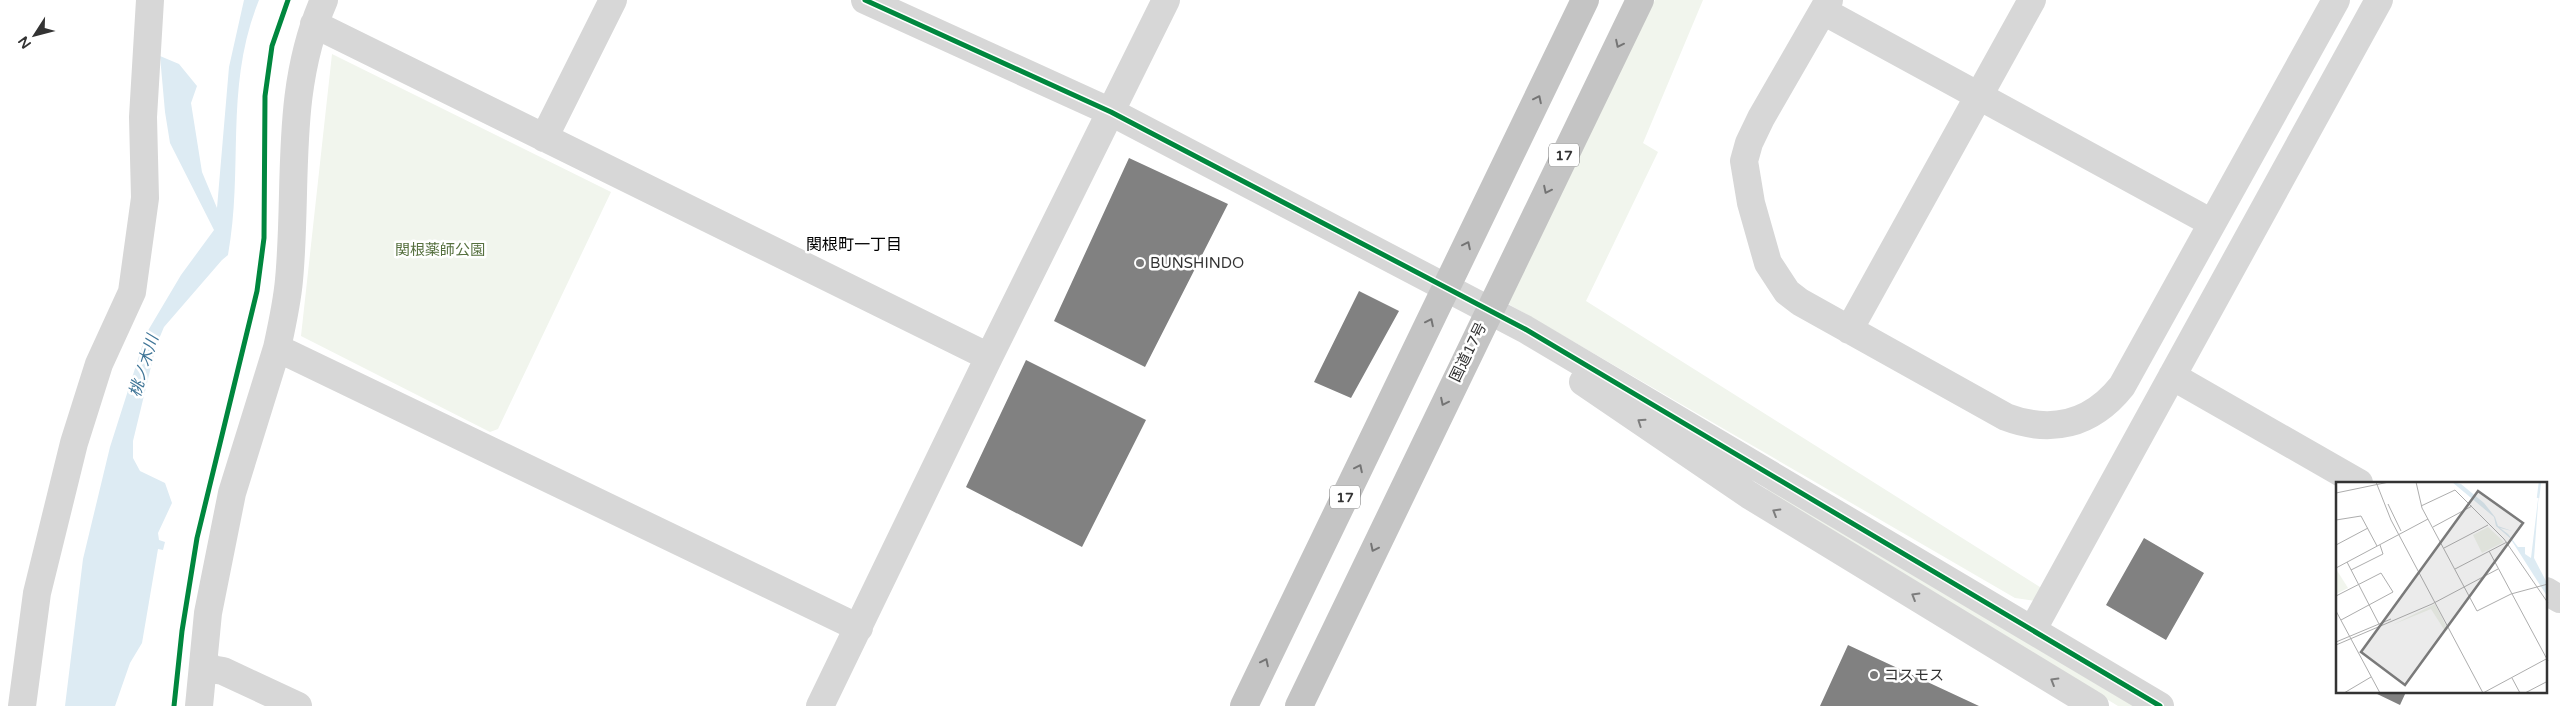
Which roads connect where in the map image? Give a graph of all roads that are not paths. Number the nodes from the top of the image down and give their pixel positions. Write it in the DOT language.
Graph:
graph roads {
  1 [pos="150,0"];
  2 [pos="613,0"];
  3 [pos="865,0"];
  4 [pos="1166,0"];
  5 [pos="1586,0"];
  6 [pos="1640,0"];
  7 [pos="2032,0"];
  8 [pos="2336,0"];
  9 [pos="2379,0"];
  10 [pos="1826,5"];
  11 [pos="319,12"];
  12 [pos="1980,96"];
  13 [pos="1111,112"];
  14 [pos="544,138"];
  15 [pos="2212,223"];
  16 [pos="1446,289"];
  17 [pos="1488,311"];
  18 [pos="1849,330"];
  19 [pos="277,348"];
  20 [pos="989,357"];
  21 [pos="2172,376"];
  22 [pos="2356,482"];
  23 [pos="2548,592"];
  24 [pos="2560,598"];
  25 [pos="859,628"];
  26 [pos="2033,629"];
  27 [pos="204,660"];
  28 [pos="22,706"];
  29 [pos="199,706"];
  30 [pos="298,706"];
  31 [pos="820,706"];
  32 [pos="1244,706"];
  33 [pos="1299,706"];
  34 [pos="2095,706"];
  35 [pos="2160,706"];
  1 -- 28 [label="street"];
  2 -- 14 [label="street"];
  3 -- 13 [label="street"];
  4 -- 13 [label="street"];
  16 -- 5 [label="highway, 17, one-way"];
  6 -- 17 [label="highway, 国道17号 / 17, one-way"];
  7 -- 12 [label="street"];
  8 -- 15 [label="street"];
  9 -- 21 [label="street"];
  10 -- 12 [label="street"];
  10 -- 18 [label="street"];
  11 -- 14 [label="street"];
  11 -- 19 [label="street"];
  12 -- 15 [label="street"];
  12 -- 18 [label="street"];
  13 -- 16 [label="street"];
  13 -- 20 [label="street"];
  14 -- 20 [label="street"];
  15 -- 18 [label="street"];
  16 -- 17 [label="street"];
  32 -- 16 [label="highway, 17, one-way"];
  17 -- 26 [label="street"];
  17 -- 33 [label="highway, 国道17号 / 17, one-way"];
  34 -- 17 [label="street, one-way"];
  19 -- 25 [label="street"];
  19 -- 27 [label="street"];
  20 -- 25 [label="street"];
  21 -- 22 [label="street"];
  21 -- 26 [label="street"];
  23 -- 24 [label="street"];
  25 -- 31 [label="street"];
  26 -- 35 [label="street"];
  27 -- 29 [label="street"];
  27 -- 30 [label="street"];
}
